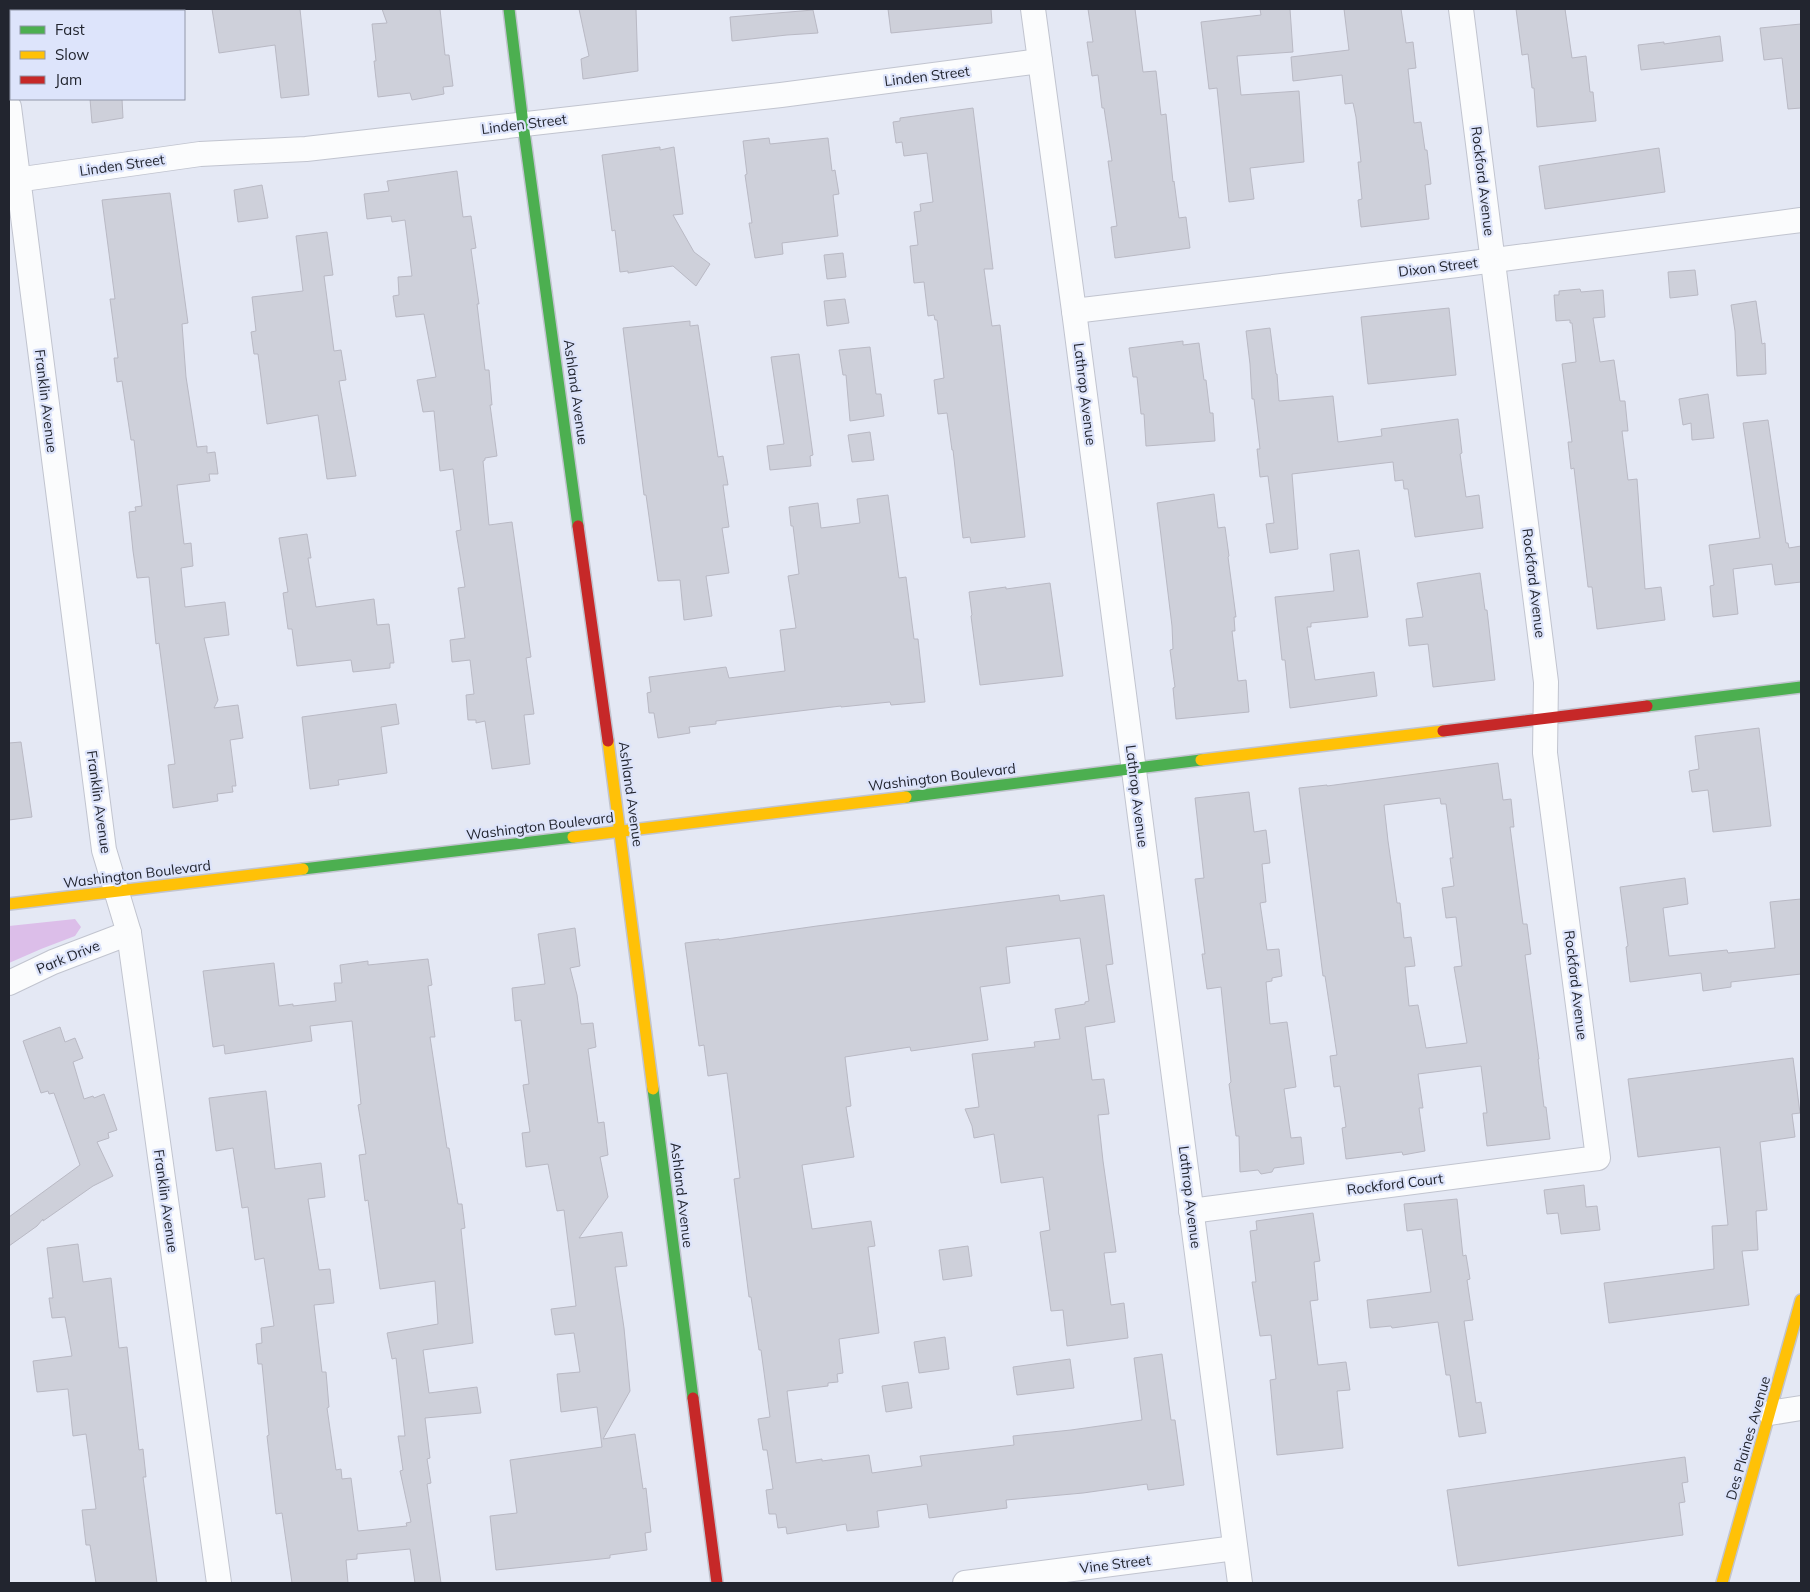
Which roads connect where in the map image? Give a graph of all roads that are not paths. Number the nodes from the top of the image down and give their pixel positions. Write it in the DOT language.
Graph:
graph roads {
  1 [pos="509,9"];
  2 [pos="1033,9"];
  3 [pos="1460,9"];
  4 [pos="1040,61"];
  5 [pos="9,107"];
  6 [pos="524,124"];
  7 [pos="13,180"];
  8 [pos="1801,220"];
  9 [pos="1493,260"];
  10 [pos="1074,311"];
  11 [pos="1801,687"];
  12 [pos="1545,719"];
  13 [pos="1133,768"];
  14 [pos="620,831"];
  15 [pos="116,891"];
  16 [pos="9,904"];
  17 [pos="129,933"];
  18 [pos="9,983"];
  19 [pos="1598,1158"];
  20 [pos="1191,1211"];
  21 [pos="1801,1300"];
  22 [pos="1801,1408"];
  23 [pos="1770,1412"];
  24 [pos="1235,1548"];
  25 [pos="219,1583"];
  26 [pos="717,1583"];
  27 [pos="965,1583"];
  28 [pos="1240,1583"];
  29 [pos="1722,1583"];
  1 -- 6 [label="street, Ashland Avenue"];
  2 -- 4 [label="street, Lathrop Avenue"];
  3 -- 9 [label="street, Rockford Avenue"];
  4 -- 6 [label="street, Linden Street"];
  4 -- 10 [label="street, Lathrop Avenue"];
  5 -- 7 [label="street, Franklin Avenue"];
  6 -- 7 [label="street, Linden Street"];
  6 -- 14 [label="street, Ashland Avenue"];
  7 -- 15 [label="street, Franklin Avenue"];
  8 -- 9 [label="street, Dixon Street"];
  9 -- 10 [label="street, Dixon Street"];
  9 -- 12 [label="street, Rockford Avenue"];
  10 -- 13 [label="street, Lathrop Avenue"];
  11 -- 12 [label="street, Washington Boulevard"];
  12 -- 13 [label="street, Washington Boulevard"];
  12 -- 19 [label="street, Rockford Avenue"];
  13 -- 14 [label="street, Washington Boulevard"];
  13 -- 20 [label="street, Lathrop Avenue"];
  14 -- 15 [label="street, Washington Boulevard"];
  14 -- 26 [label="street, Ashland Avenue"];
  15 -- 16 [label="street, Washington Boulevard"];
  15 -- 17 [label="street, Franklin Avenue"];
  17 -- 18 [label="street, Park Drive"];
  17 -- 25 [label="street, Franklin Avenue"];
  19 -- 20 [label="street, Rockford Court"];
  20 -- 24 [label="street, Lathrop Avenue"];
  21 -- 23 [label="street, Des Plaines Avenue"];
  22 -- 23 [label="street"];
  23 -- 29 [label="street, Des Plaines Avenue"];
  24 -- 27 [label="street, Vine Street"];
  24 -- 28 [label="street, Lathrop Avenue"];
}
